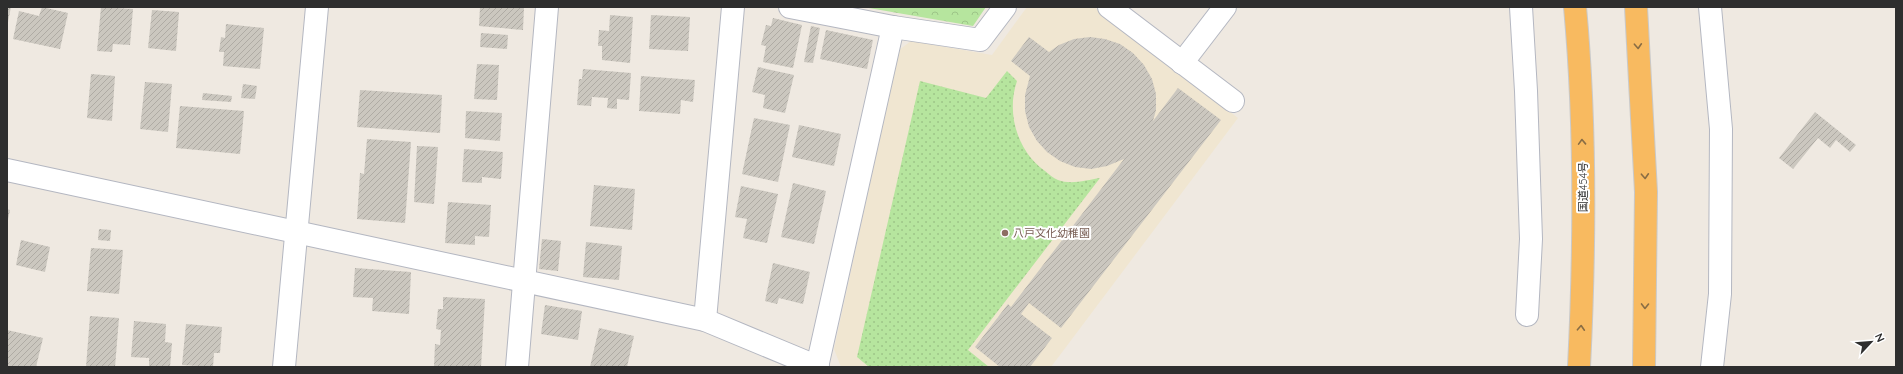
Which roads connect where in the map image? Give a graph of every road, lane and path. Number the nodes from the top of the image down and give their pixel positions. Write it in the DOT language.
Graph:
graph roads {
  1 [pos="317,7"];
  2 [pos="547,7"];
  3 [pos="733,7"];
  4 [pos="790,7"];
  5 [pos="1005,7"];
  6 [pos="1108,7"];
  7 [pos="1225,7"];
  8 [pos="1521,7"];
  9 [pos="1574,7"];
  10 [pos="1636,7"];
  11 [pos="1710,7"];
  12 [pos="893,27"];
  13 [pos="1182,63"];
  14 [pos="1232,101"];
  15 [pos="7,170"];
  16 [pos="296,232"];
  17 [pos="524,282"];
  18 [pos="1527,315"];
  19 [pos="705,320"];
  20 [pos="284,367"];
  21 [pos="516,367"];
  22 [pos="818,367"];
  23 [pos="1579,367"];
  24 [pos="1644,367"];
  25 [pos="1712,367"];
  1 -- 16 [label="street"];
  2 -- 17 [label="street"];
  3 -- 19 [label="street"];
  4 -- 12 [label="street"];
  5 -- 12 [label="street"];
  6 -- 13 [label="street"];
  7 -- 13 [label="street"];
  8 -- 18 [label="street"];
  23 -- 9 [label="highway, 国道454号, one-way"];
  10 -- 24 [label="highway, one-way"];
  11 -- 25 [label="street"];
  12 -- 22 [label="street"];
  13 -- 14 [label="street"];
  15 -- 16 [label="street"];
  16 -- 17 [label="street"];
  16 -- 20 [label="street"];
  17 -- 19 [label="street"];
  17 -- 21 [label="street"];
  19 -- 22 [label="street"];
}
